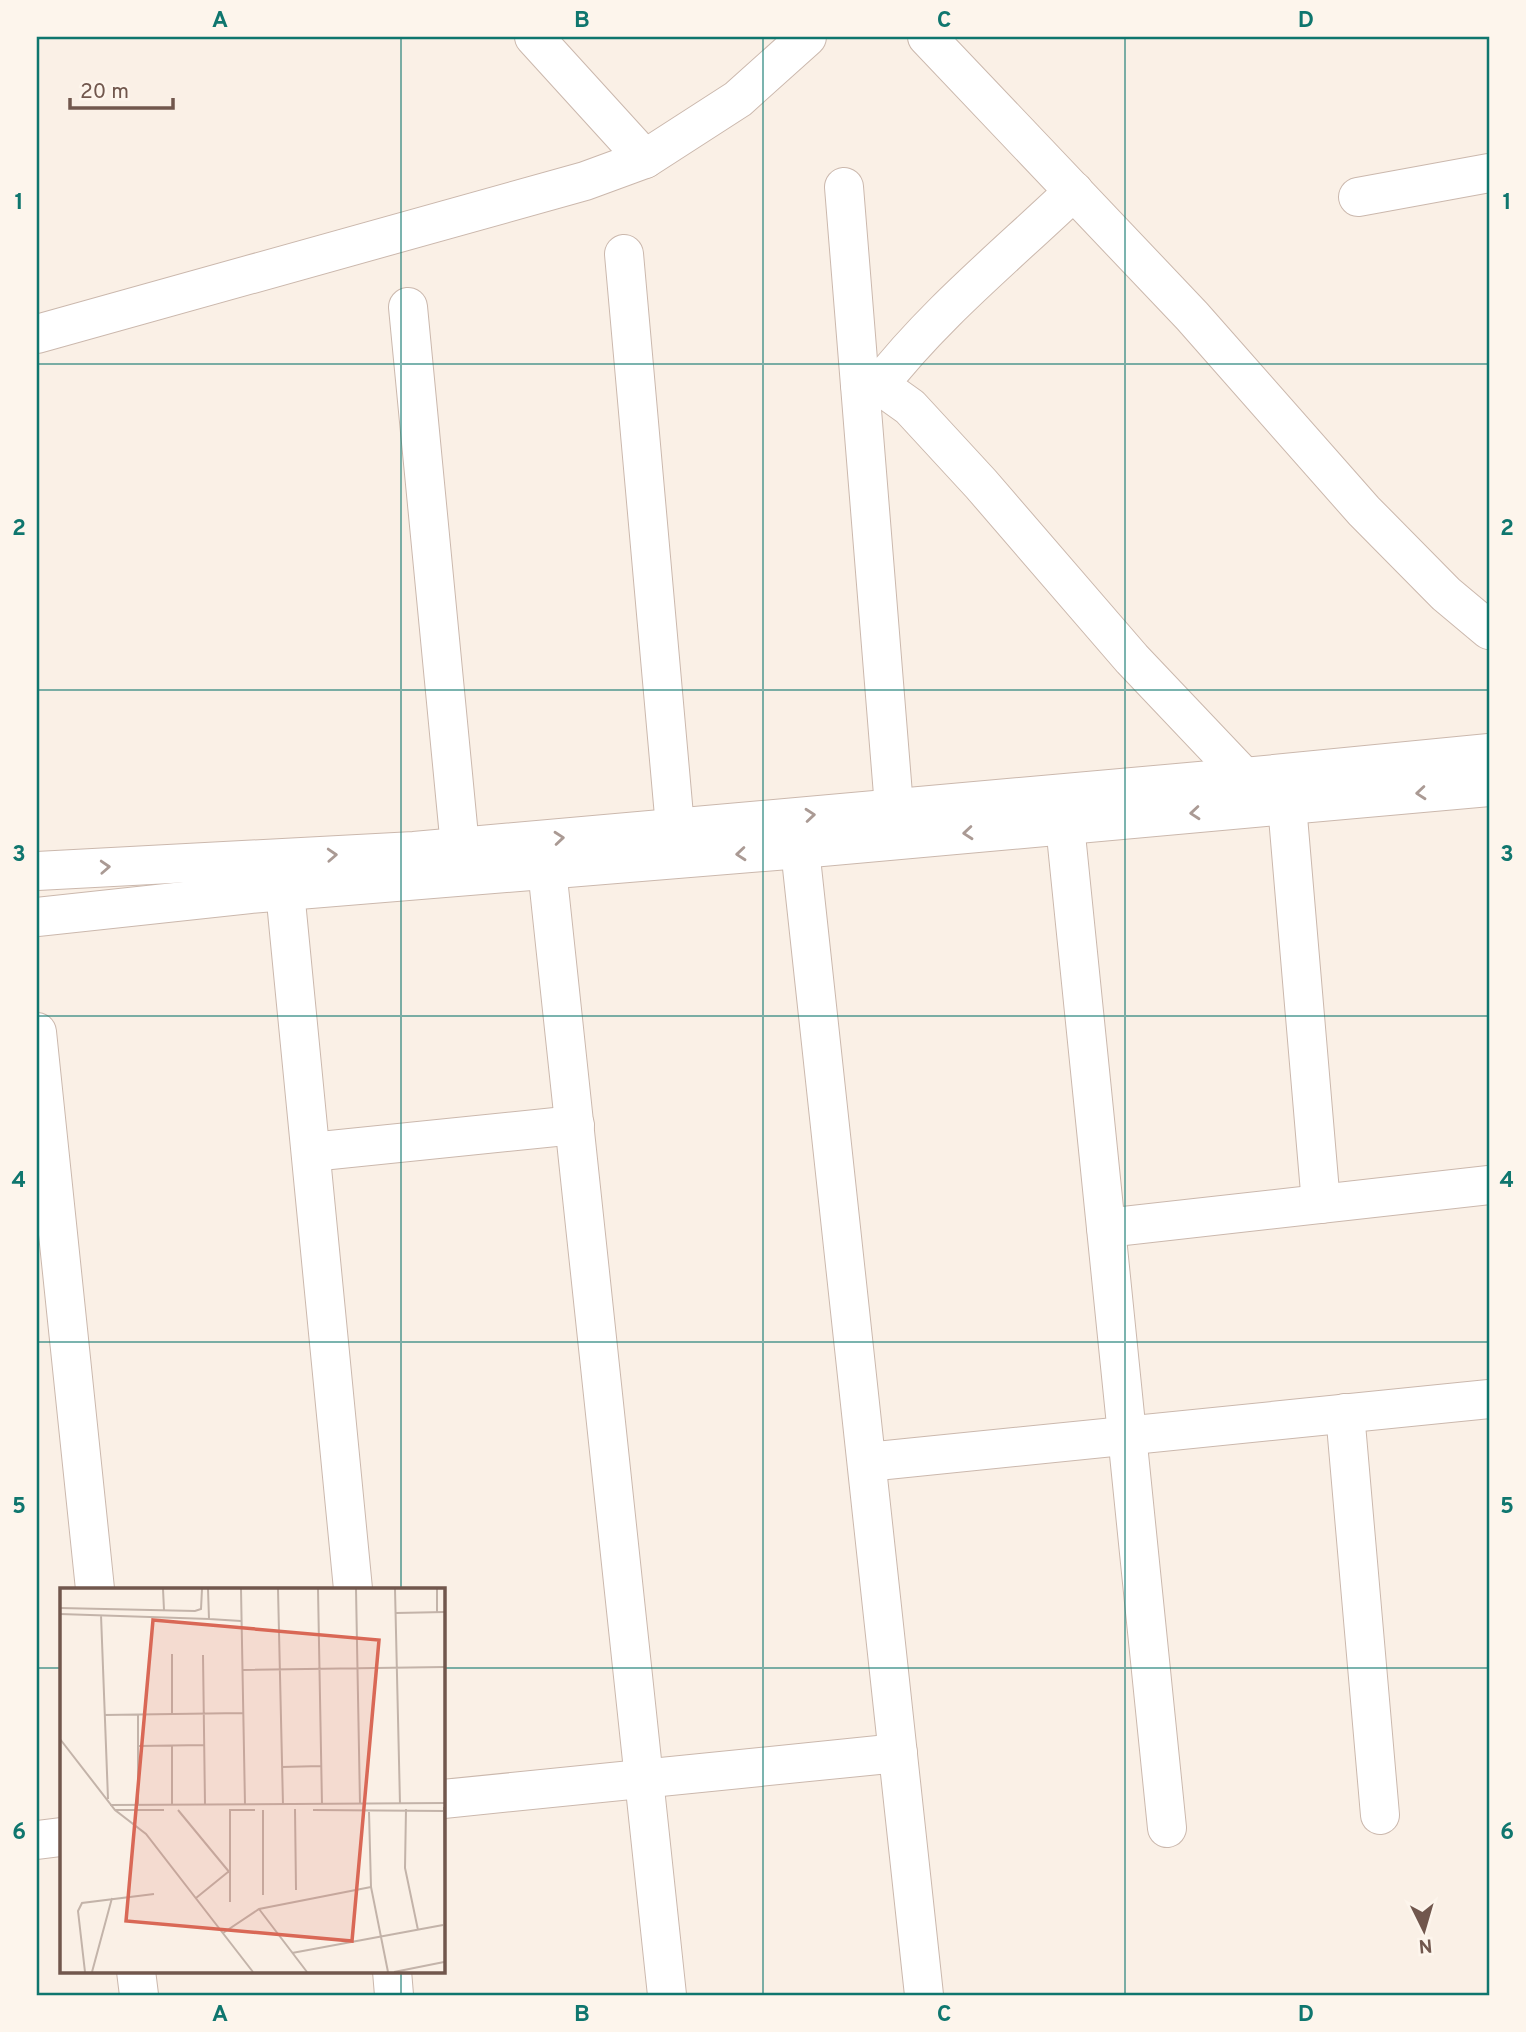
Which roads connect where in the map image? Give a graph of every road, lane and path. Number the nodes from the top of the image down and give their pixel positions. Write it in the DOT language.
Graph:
graph roads {
  1 [pos="534,37"];
  2 [pos="807,37"];
  3 [pos="928,37"];
  4 [pos="645,159"];
  5 [pos="1489,173"];
  6 [pos="844,187"];
  7 [pos="1074,191"];
  8 [pos="1358,197"];
  9 [pos="624,254"];
  10 [pos="408,307"];
  11 [pos="37,334"];
  12 [pos="868,386"];
  13 [pos="1489,631"];
  14 [pos="1489,753"];
  15 [pos="1244,777"];
  16 [pos="1489,788"];
  17 [pos="1287,805"];
  18 [pos="894,807"];
  19 [pos="1065,825"];
  20 [pos="675,827"];
  21 [pos="460,847"];
  22 [pos="800,849"];
  23 [pos="547,869"];
  24 [pos="37,871"];
  25 [pos="285,891"];
  26 [pos="37,917"];
  27 [pos="37,1032"];
  28 [pos="575,1125"];
  29 [pos="311,1152"];
  30 [pos="1489,1185"];
  31 [pos="1321,1204"];
  32 [pos="1106,1228"];
  33 [pos="1489,1399"];
  34 [pos="1345,1413"];
  35 [pos="1127,1434"];
  36 [pos="867,1462"];
  37 [pos="96,1588"];
  38 [pos="353,1588"];
  39 [pos="898,1753"];
  40 [pos="643,1779"];
  41 [pos="444,1799"];
  42 [pos="1380,1815"];
  43 [pos="1167,1828"];
  44 [pos="60,1838"];
  45 [pos="37,1840"];
  46 [pos="136,1972"];
  47 [pos="392,1972"];
  48 [pos="139,1995"];
  49 [pos="394,1995"];
  50 [pos="667,1995"];
  51 [pos="924,1995"];
  1 -- 4 [label="street"];
  2 -- 4 [label="street"];
  3 -- 7 [label="street"];
  4 -- 11 [label="street"];
  5 -- 8 [label="street"];
  6 -- 12 [label="street"];
  7 -- 12 [label="street"];
  7 -- 13 [label="street"];
  9 -- 20 [label="street"];
  10 -- 21 [label="street"];
  12 -- 15 [label="street"];
  12 -- 18 [label="street"];
  14 -- 15 [label="street"];
  15 -- 18 [label="street"];
  16 -- 17 [label="street, one-way"];
  17 -- 19 [label="street, one-way"];
  17 -- 31 [label="street"];
  20 -- 18 [label="street, one-way"];
  19 -- 22 [label="street, one-way"];
  19 -- 32 [label="street"];
  21 -- 20 [label="street, one-way"];
  24 -- 21 [label="street, one-way"];
  22 -- 23 [label="street, one-way"];
  22 -- 36 [label="street"];
  23 -- 25 [label="street"];
  23 -- 28 [label="street"];
  25 -- 26 [label="street"];
  25 -- 29 [label="street"];
  27 -- 37 [label="street"];
  28 -- 29 [label="street"];
  28 -- 40 [label="street"];
  29 -- 38 [label="street"];
  30 -- 31 [label="street"];
  31 -- 32 [label="street"];
  32 -- 35 [label="street"];
  33 -- 34 [label="street"];
  34 -- 35 [label="street"];
  34 -- 42 [label="street"];
  35 -- 36 [label="street"];
  35 -- 43 [label="street"];
  36 -- 39 [label="street"];
  39 -- 40 [label="street"];
  39 -- 51 [label="street"];
  40 -- 41 [label="street"];
  40 -- 50 [label="street"];
  44 -- 45 [label="street"];
  46 -- 48 [label="street"];
  47 -- 49 [label="street"];
}
